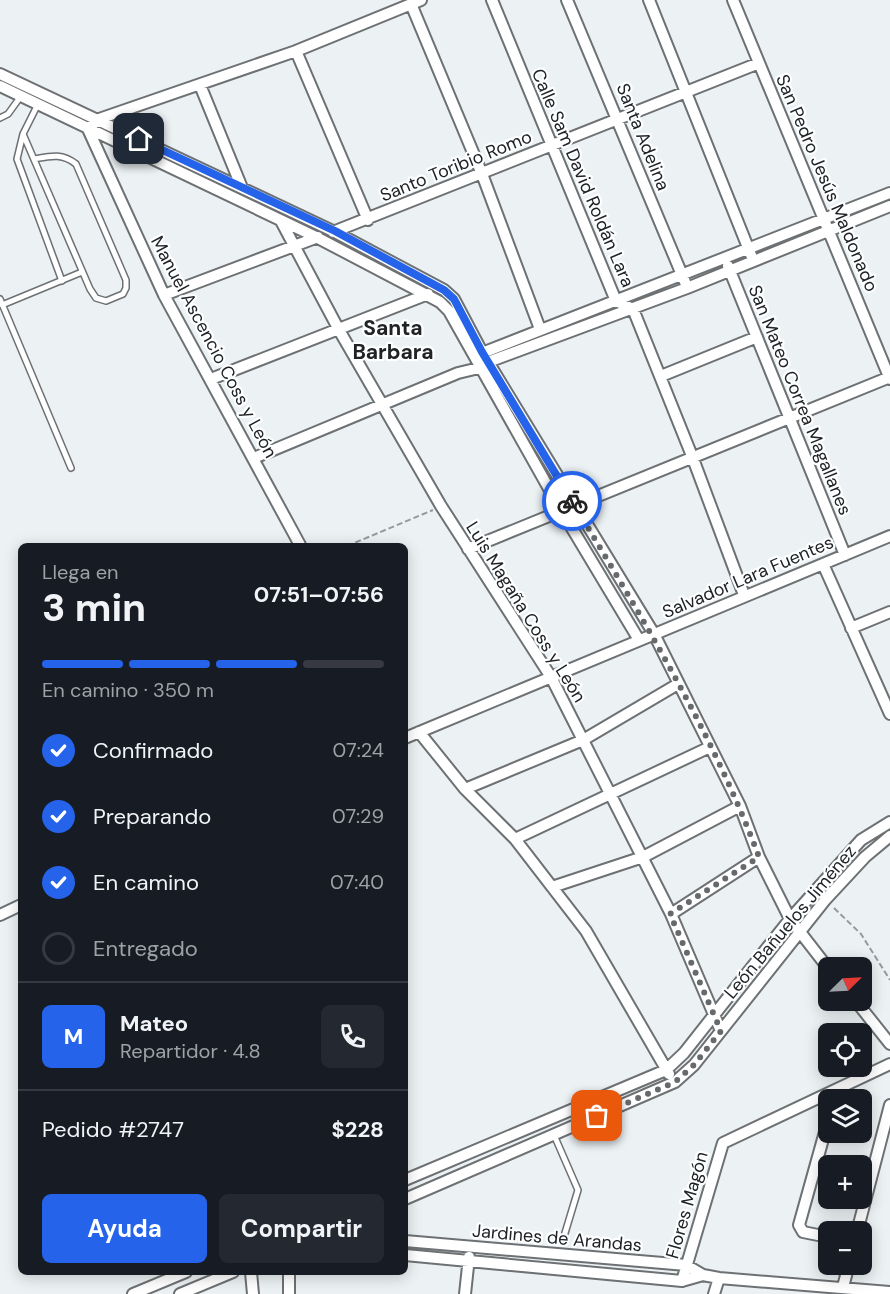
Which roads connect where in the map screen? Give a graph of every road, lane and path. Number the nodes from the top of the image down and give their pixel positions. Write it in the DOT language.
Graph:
graph roads {
  1 [pos="492,0"];
  2 [pos="567,0"];
  3 [pos="648,0"];
  4 [pos="733,0"];
  5 [pos="416,2"];
  6 [pos="296,51"];
  7 [pos="759,63"];
  8 [pos="0,74"];
  9 [pos="200,85"];
  10 [pos="0,86"];
  11 [pos="687,93"];
  12 [pos="21,96"];
  13 [pos="41,100"];
  14 [pos="618,117"];
  15 [pos="0,118"];
  16 [pos="99,119"];
  17 [pos="88,129"];
  18 [pos="23,134"];
  19 [pos="550,145"];
  20 [pos="34,159"];
  21 [pos="482,174"];
  22 [pos="242,188"];
  23 [pos="890,193"];
  24 [pos="890,206"];
  25 [pos="824,219"];
  26 [pos="368,220"];
  27 [pos="281,221"];
  28 [pos="335,231"];
  29 [pos="828,231"];
  30 [pos="316,237"];
  31 [pos="293,246"];
  32 [pos="749,249"];
  33 [pos="726,258"];
  34 [pos="753,261"];
  35 [pos="730,270"];
  36 [pos="82,272"];
  37 [pos="682,276"];
  38 [pos="62,281"];
  39 [pos="687,288"];
  40 [pos="428,294"];
  41 [pos="164,296"];
  42 [pos="616,301"];
  43 [pos="1,302"];
  44 [pos="633,309"];
  45 [pos="540,329"];
  46 [pos="339,330"];
  47 [pos="757,337"];
  48 [pos="478,355"];
  49 [pos="484,365"];
  50 [pos="458,373"];
  51 [pos="661,376"];
  52 [pos="890,378"];
  53 [pos="211,379"];
  54 [pos="384,406"];
  55 [pos="789,418"];
  56 [pos="692,456"];
  57 [pos="254,458"];
  58 [pos="71,468"];
  59 [pos="574,505"];
  60 [pos="441,506"];
  61 [pos="561,510"];
  62 [pos="890,536"];
  63 [pos="299,543"];
  64 [pos="354,543"];
  65 [pos="468,549"];
  66 [pos="844,555"];
  67 [pos="823,564"];
  68 [pos="744,595"];
  69 [pos="890,612"];
  70 [pos="850,628"];
  71 [pos="654,634"];
  72 [pos="639,640"];
  73 [pos="551,677"];
  74 [pos="678,684"];
  75 [pos="890,686"];
  76 [pos="879,691"];
  77 [pos="890,714"];
  78 [pos="419,732"];
  79 [pos="408,737"];
  80 [pos="583,740"];
  81 [pos="710,747"];
  82 [pos="465,789"];
  83 [pos="611,795"];
  84 [pos="740,806"];
  85 [pos="890,822"];
  86 [pos="870,833"];
  87 [pos="890,836"];
  88 [pos="515,839"];
  89 [pos="880,843"];
  90 [pos="643,857"];
  91 [pos="759,857"];
  92 [pos="552,887"];
  93 [pos="826,899"];
  94 [pos="18,906"];
  95 [pos="670,914"];
  96 [pos="0,915"];
  97 [pos="790,919"];
  98 [pos="800,932"];
  99 [pos="819,957"];
  100 [pos="890,980"];
  101 [pos="864,1011"];
  102 [pos="713,1016"];
  103 [pos="721,1031"];
  104 [pos="890,1044"];
  105 [pos="890,1064"];
  106 [pos="666,1070"];
  107 [pos="675,1082"];
  108 [pos="837,1088"];
  109 [pos="890,1104"];
  110 [pos="554,1135"];
  111 [pos="822,1143"];
  112 [pos="408,1179"];
  113 [pos="408,1198"];
  114 [pos="860,1221"];
  115 [pos="565,1233"];
  116 [pos="818,1235"];
  117 [pos="409,1241"];
  118 [pos="471,1248"];
  119 [pos="409,1255"];
  120 [pos="468,1263"];
  121 [pos="686,1265"];
  122 [pos="179,1275"];
  123 [pos="226,1275"];
  124 [pos="251,1275"];
  125 [pos="289,1275"];
  126 [pos="703,1275"];
  127 [pos="846,1275"];
  128 [pos="719,1278"];
  129 [pos="682,1281"];
  130 [pos="843,1287"];
  131 [pos="815,1290"];
  132 [pos="890,1292"];
  133 [pos="133,1294"];
  134 [pos="180,1294"];
  135 [pos="254,1294"];
  136 [pos="289,1294"];
  137 [pos="465,1294"];
  138 [pos="714,1294"];
  1 -- 19 [label="street, Calle Sam David Roldán Lara"];
  2 -- 14 [label="street, Santa Adelina"];
  3 -- 11 [label="street, San Mateo Correa Magallanes"];
  4 -- 7 [label="street, San Pedro Jesús Maldonado"];
  5 -- 6 [label="street"];
  5 -- 21 [label="street"];
  6 -- 9 [label="street"];
  6 -- 26 [label="street"];
  7 -- 11 [label="street, Santo Toribio Romo"];
  7 -- 25 [label="street, San Pedro Jesús Maldonado"];
  8 -- 13 [label="street"];
  9 -- 16 [label="street"];
  9 -- 22 [label="street"];
  10 -- 12 [label="street"];
  11 -- 14 [label="street, Santo Toribio Romo"];
  11 -- 32 [label="street, San Mateo Correa Magallanes"];
  12 -- 13 [label="street"];
  12 -- 15 [label="lane"];
  13 -- 16 [label="street"];
  13 -- 17 [label="street"];
  13 -- 18 [label="lane"];
  14 -- 19 [label="street, Santo Toribio Romo"];
  14 -- 37 [label="street, Santa Adelina"];
  16 -- 17 [label="street"];
  16 -- 22 [label="street"];
  17 -- 27 [label="street"];
  17 -- 41 [label="street, Manuel Ascencio Coss y León"];
  18 -- 20 [label="lane"];
  18 -- 38 [label="lane"];
  19 -- 21 [label="street, Santo Toribio Romo"];
  19 -- 42 [label="street, Calle Sam David Roldán Lara"];
  20 -- 36 [label="lane"];
  20 -- 36 [label="lane"];
  21 -- 26 [label="street, Santo Toribio Romo"];
  21 -- 45 [label="street"];
  22 -- 28 [label="street"];
  23 -- 25 [label="street"];
  24 -- 29 [label="street"];
  25 -- 29 [label="street, San Pedro Jesús Maldonado"];
  25 -- 32 [label="street"];
  26 -- 28 [label="street, Santo Toribio Romo"];
  27 -- 30 [label="street"];
  27 -- 31 [label="street, Luis Magaña Coss y León"];
  28 -- 30 [label="street, Santo Toribio Romo"];
  28 -- 48 [label="street"];
  29 -- 34 [label="street"];
  29 -- 52 [label="street, San Pedro Jesús Maldonado"];
  30 -- 31 [label="street, Santo Toribio Romo"];
  30 -- 40 [label="street"];
  31 -- 41 [label="street, Santo Toribio Romo"];
  31 -- 46 [label="street, Luis Magaña Coss y León"];
  32 -- 33 [label="street"];
  32 -- 34 [label="street, San Mateo Correa Magallanes"];
  33 -- 35 [label="street, San Mateo Correa Magallanes"];
  33 -- 37 [label="street"];
  34 -- 35 [label="street"];
  35 -- 39 [label="street"];
  35 -- 47 [label="street, San Mateo Correa Magallanes"];
  36 -- 38 [label="lane"];
  37 -- 39 [label="street, Santa Adelina"];
  37 -- 42 [label="street"];
  38 -- 43 [label="lane"];
  39 -- 44 [label="street"];
  40 -- 46 [label="street"];
  40 -- 48 [label="street"];
  41 -- 53 [label="street, Manuel Ascencio Coss y León"];
  42 -- 44 [label="street, Calle Sam David Roldán Lara"];
  42 -- 45 [label="street"];
  43 -- 58 [label="lane"];
  44 -- 49 [label="street"];
  44 -- 51 [label="street, Calle Sam David Roldán Lara"];
  45 -- 48 [label="street"];
  46 -- 53 [label="street"];
  46 -- 54 [label="street, Luis Magaña Coss y León"];
  47 -- 51 [label="street"];
  47 -- 55 [label="street, San Mateo Correa Magallanes"];
  48 -- 49 [label="street"];
  48 -- 50 [label="street"];
  49 -- 50 [label="street"];
  49 -- 59 [label="street"];
  49 -- 61 [label="street"];
  50 -- 54 [label="street"];
  51 -- 56 [label="street, Calle Sam David Roldán Lara"];
  52 -- 55 [label="street"];
  53 -- 57 [label="street, Manuel Ascencio Coss y León"];
  54 -- 57 [label="street"];
  54 -- 60 [label="street, Luis Magaña Coss y León"];
  55 -- 56 [label="street"];
  55 -- 66 [label="street, San Mateo Correa Magallanes"];
  56 -- 59 [label="street"];
  56 -- 68 [label="street, Calle Sam David Roldán Lara"];
  57 -- 63 [label="street, Manuel Ascencio Coss y León"];
  59 -- 61 [label="street"];
  59 -- 71 [label="street"];
  60 -- 64 [label="path"];
  60 -- 65 [label="street, Luis Magaña Coss y León"];
  61 -- 65 [label="street"];
  61 -- 72 [label="street"];
  62 -- 66 [label="street, Salvador Lara Fuentes"];
  65 -- 73 [label="street, Luis Magaña Coss y León"];
  66 -- 67 [label="street, Salvador Lara Fuentes"];
  67 -- 68 [label="street, Salvador Lara Fuentes"];
  67 -- 70 [label="street"];
  68 -- 71 [label="street, Salvador Lara Fuentes"];
  69 -- 70 [label="street"];
  70 -- 76 [label="street"];
  71 -- 72 [label="street, Salvador Lara Fuentes"];
  71 -- 74 [label="street"];
  72 -- 73 [label="street, Salvador Lara Fuentes"];
  73 -- 78 [label="street, Salvador Lara Fuentes"];
  73 -- 80 [label="street, Luis Magaña Coss y León"];
  74 -- 80 [label="street"];
  74 -- 81 [label="street"];
  75 -- 76 [label="street"];
  76 -- 77 [label="street"];
  78 -- 79 [label="street, Salvador Lara Fuentes"];
  78 -- 82 [label="street"];
  80 -- 82 [label="street"];
  80 -- 83 [label="street, Luis Magaña Coss y León"];
  81 -- 83 [label="street"];
  81 -- 84 [label="street"];
  82 -- 88 [label="street"];
  83 -- 88 [label="street"];
  83 -- 90 [label="street, Luis Magaña Coss y León"];
  84 -- 90 [label="street"];
  84 -- 91 [label="street"];
  85 -- 86 [label="street, León Bañuelos Jiménez"];
  86 -- 89 [label="street"];
  86 -- 97 [label="street, León Bañuelos Jiménez"];
  87 -- 89 [label="street, León Bañuelos Jiménez"];
  88 -- 92 [label="street"];
  89 -- 93 [label="street, León Bañuelos Jiménez"];
  90 -- 92 [label="street"];
  90 -- 95 [label="street, Luis Magaña Coss y León"];
  91 -- 95 [label="street"];
  91 -- 97 [label="street"];
  92 -- 106 [label="street"];
  93 -- 98 [label="street, León Bañuelos Jiménez"];
  93 -- 100 [label="path"];
  94 -- 96 [label="street"];
  95 -- 102 [label="street, Luis Magaña Coss y León"];
  97 -- 98 [label="street"];
  97 -- 102 [label="street, León Bañuelos Jiménez"];
  98 -- 99 [label="street"];
  98 -- 103 [label="street, León Bañuelos Jiménez"];
  101 -- 104 [label="street"];
  102 -- 103 [label="street, Luis Magaña Coss y León"];
  102 -- 106 [label="street, León Bañuelos Jiménez"];
  103 -- 107 [label="street, León Bañuelos Jiménez"];
  105 -- 108 [label="street, Flores Magón"];
  106 -- 107 [label="street"];
  106 -- 112 [label="street, León Bañuelos Jiménez"];
  107 -- 110 [label="street, León Bañuelos Jiménez"];
  108 -- 121 [label="street, Flores Magón"];
  109 -- 114 [label="street"];
  110 -- 113 [label="street, León Bañuelos Jiménez"];
  110 -- 115 [label="lane"];
  111 -- 116 [label="street"];
  117 -- 118 [label="street, Jardines de Arandas"];
  117 -- 119 [label="street"];
  118 -- 120 [label="street"];
  118 -- 121 [label="street, Jardines de Arandas"];
  119 -- 120 [label="street, Jardines de Arandas"];
  120 -- 129 [label="street, Jardines de Arandas"];
  120 -- 137 [label="street"];
  121 -- 126 [label="street, Jardines de Arandas"];
  121 -- 129 [label="street, Flores Magón"];
  122 -- 133 [label="street"];
  123 -- 134 [label="street"];
  124 -- 135 [label="street"];
  125 -- 136 [label="street"];
  126 -- 128 [label="street, Jardines de Arandas"];
  126 -- 129 [label="street, Jardines de Arandas"];
  127 -- 130 [label="street"];
  128 -- 131 [label="street, Jardines de Arandas"];
  128 -- 138 [label="street"];
  130 -- 131 [label="street, Jardines de Arandas"];
  130 -- 132 [label="street, Jardines de Arandas"];
}
